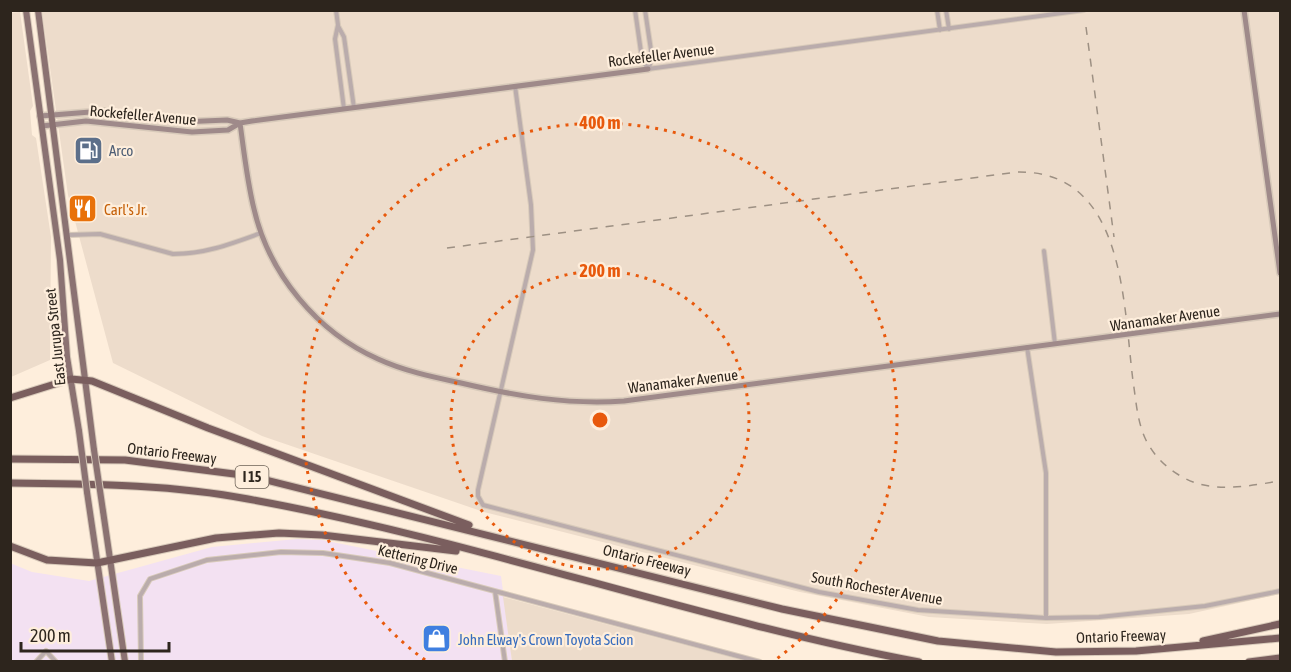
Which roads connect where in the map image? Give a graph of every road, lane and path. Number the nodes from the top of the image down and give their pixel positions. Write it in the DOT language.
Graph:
graph roads {
  1 [pos="26,10"];
  2 [pos="38,10"];
  3 [pos="336,10"];
  4 [pos="635,10"];
  5 [pos="645,10"];
  6 [pos="937,10"];
  7 [pos="946,10"];
  8 [pos="1084,10"];
  9 [pos="1244,10"];
  10 [pos="338,25"];
  11 [pos="949,29"];
  12 [pos="940,30"];
  13 [pos="648,69"];
  14 [pos="515,86"];
  15 [pos="354,108"];
  16 [pos="344,109"];
  17 [pos="52,115"];
  18 [pos="40,116"];
  19 [pos="240,123"];
  20 [pos="53,125"];
  21 [pos="42,126"];
  22 [pos="261,233"];
  23 [pos="68,235"];
  24 [pos="1044,250"];
  25 [pos="1281,273"];
  26 [pos="1281,314"];
  27 [pos="1055,344"];
  28 [pos="1027,347"];
  29 [pos="71,379"];
  30 [pos="85,379"];
  31 [pos="502,393"];
  32 [pos="10,398"];
  33 [pos="10,459"];
  34 [pos="10,483"];
  35 [pos="488,534"];
  36 [pos="10,546"];
  37 [pos="482,555"];
  38 [pos="109,561"];
  39 [pos="97,562"];
  40 [pos="495,591"];
  41 [pos="1281,591"];
  42 [pos="1046,618"];
  43 [pos="1281,624"];
  44 [pos="1281,638"];
  45 [pos="1174,648"];
  46 [pos="1281,658"];
  47 [pos="36,662"];
  48 [pos="56,662"];
  49 [pos="112,662"];
  50 [pos="125,662"];
  51 [pos="141,662"];
  52 [pos="505,662"];
  53 [pos="760,662"];
  54 [pos="919,662"];
  55 [pos="1249,662"];
  1 -- 18 [label="main road, East Jurupa Street"];
  2 -- 17 [label="main road, East Jurupa Street"];
  3 -- 10 [label="street"];
  4 -- 13 [label="street"];
  5 -- 13 [label="street"];
  6 -- 12 [label="street"];
  7 -- 11 [label="street"];
  8 -- 11 [label="street, Rockefeller Avenue"];
  9 -- 25 [label="street"];
  10 -- 15 [label="street"];
  10 -- 16 [label="street"];
  11 -- 12 [label="street, Rockefeller Avenue"];
  12 -- 13 [label="street, Rockefeller Avenue"];
  13 -- 14 [label="street, Rockefeller Avenue"];
  14 -- 15 [label="street, Rockefeller Avenue"];
  14 -- 31 [label="street"];
  15 -- 16 [label="street, Rockefeller Avenue"];
  16 -- 19 [label="street, Rockefeller Avenue"];
  17 -- 18 [label="street, Rockefeller Avenue"];
  17 -- 19 [label="street, Rockefeller Avenue"];
  17 -- 20 [label="main road, East Jurupa Street"];
  18 -- 21 [label="main road, East Jurupa Street"];
  19 -- 20 [label="street, Rockefeller Avenue"];
  19 -- 22 [label="street, Wanamaker Avenue"];
  20 -- 21 [label="street, Rockefeller Avenue"];
  20 -- 23 [label="main road, East Jurupa Street"];
  21 -- 29 [label="main road, East Jurupa Street"];
  22 -- 23 [label="street"];
  22 -- 31 [label="street, Wanamaker Avenue"];
  23 -- 30 [label="main road, East Jurupa Street"];
  24 -- 27 [label="street"];
  26 -- 27 [label="street, Wanamaker Avenue"];
  27 -- 28 [label="street, Wanamaker Avenue"];
  28 -- 31 [label="street, Wanamaker Avenue"];
  28 -- 42 [label="street"];
  29 -- 30 [label="highway"];
  29 -- 32 [label="highway"];
  29 -- 39 [label="main road, East Jurupa Street, bridge"];
  30 -- 35 [label="highway"];
  30 -- 38 [label="main road, East Jurupa Street, bridge"];
  31 -- 42 [label="street, South Rochester Avenue"];
  33 -- 35 [label="highway, Ontario Freeway / I 15"];
  34 -- 37 [label="highway, I 15"];
  35 -- 45 [label="highway, Ontario Freeway / I 15"];
  36 -- 39 [label="highway"];
  37 -- 38 [label="highway"];
  37 -- 54 [label="highway, I 15"];
  38 -- 39 [label="highway"];
  38 -- 50 [label="main road, East Jurupa Street"];
  39 -- 49 [label="main road, East Jurupa Street"];
  40 -- 51 [label="street, Kettering Drive"];
  40 -- 52 [label="street"];
  40 -- 53 [label="street, Kettering Drive"];
  41 -- 42 [label="street, South Rochester Avenue"];
  43 -- 45 [label="highway"];
  44 -- 45 [label="highway, Ontario Freeway / I 15"];
  46 -- 55 [label="highway"];
  47 -- 48 [label="street"];
}
